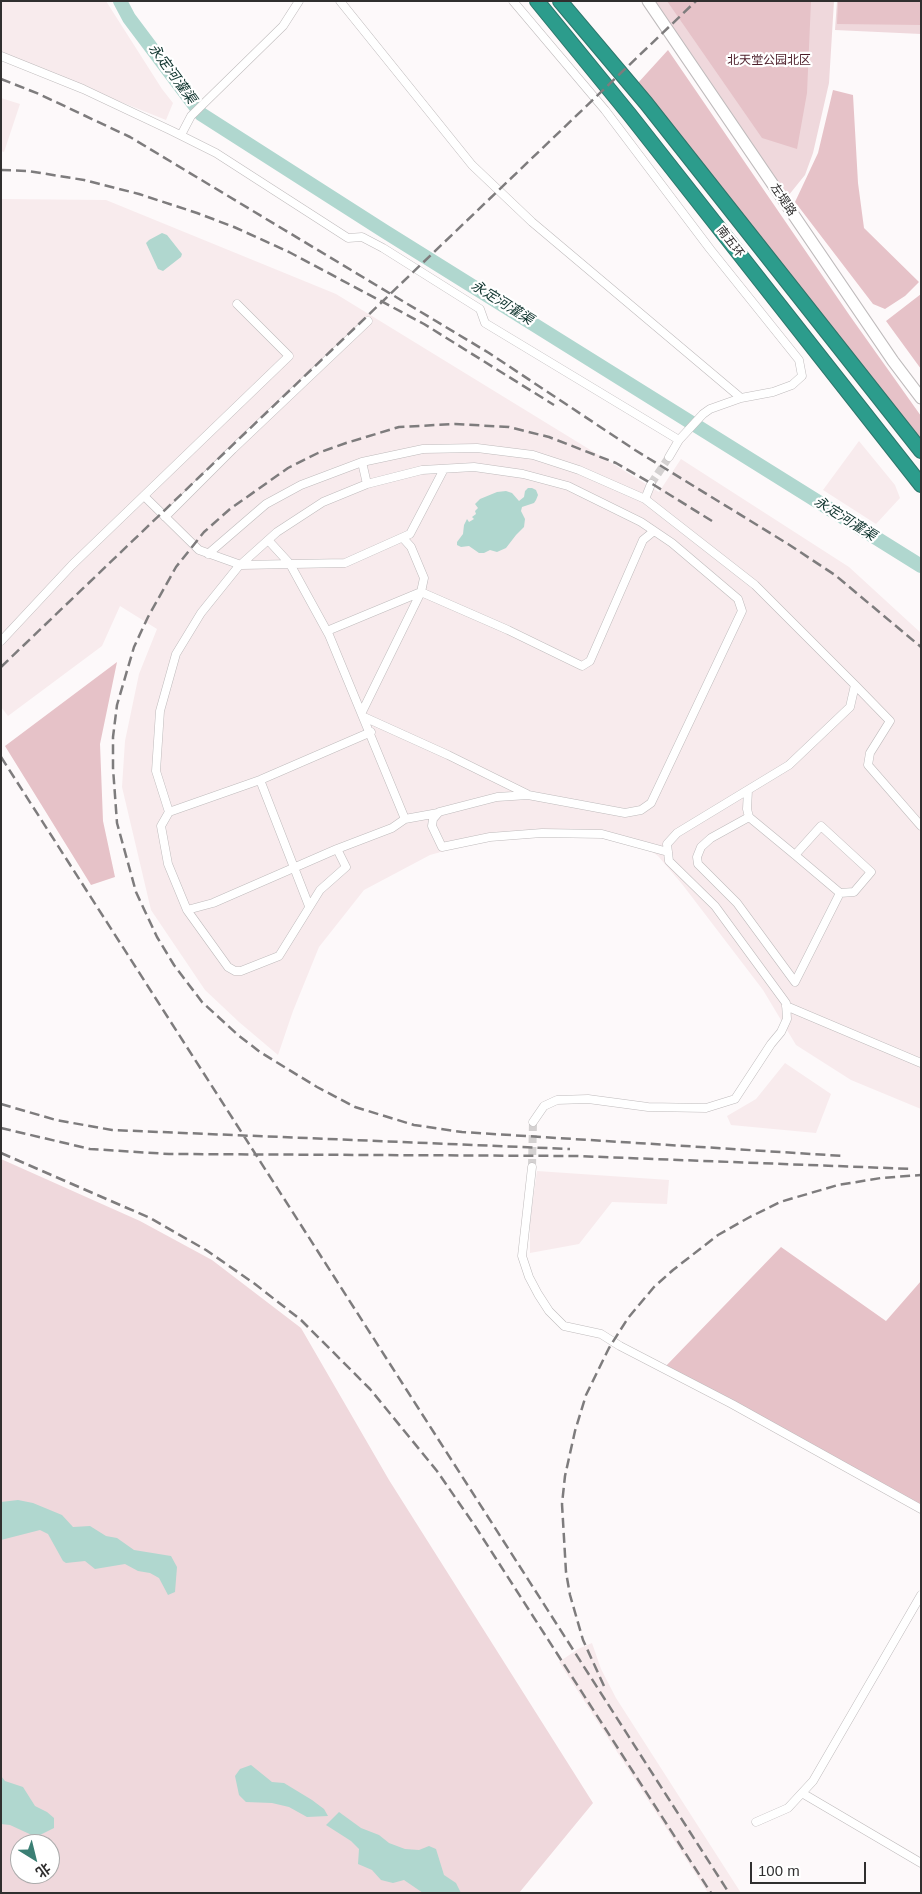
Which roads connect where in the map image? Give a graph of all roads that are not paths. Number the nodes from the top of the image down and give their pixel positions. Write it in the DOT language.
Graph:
graph roads {
  1 [pos="299,1"];
  2 [pos="340,1"];
  3 [pos="513,1"];
  4 [pos="537,1"];
  5 [pos="560,1"];
  6 [pos="648,1"];
  7 [pos="1,56"];
  8 [pos="181,135"];
  9 [pos="238,304"];
  10 [pos="368,322"];
  11 [pos="741,398"];
  12 [pos="921,398"];
  13 [pos="680,440"];
  14 [pos="921,451"];
  15 [pos="669,457"];
  16 [pos="362,462"];
  17 [pos="444,469"];
  18 [pos="367,484"];
  19 [pos="651,484"];
  20 [pos="921,485"];
  21 [pos="144,496"];
  22 [pos="645,499"];
  23 [pos="165,517"];
  24 [pos="683,530"];
  25 [pos="654,531"];
  26 [pos="403,538"];
  27 [pos="268,540"];
  28 [pos="672,544"];
  29 [pos="208,554"];
  30 [pos="290,564"];
  31 [pos="241,565"];
  32 [pos="421,592"];
  33 [pos="327,631"];
  34 [pos="1,641"];
  35 [pos="855,685"];
  36 [pos="363,715"];
  37 [pos="371,732"];
  38 [pos="260,780"];
  39 [pos="748,790"];
  40 [pos="528,795"];
  41 [pos="169,812"];
  42 [pos="439,812"];
  43 [pos="749,817"];
  44 [pos="405,819"];
  45 [pos="921,826"];
  46 [pos="338,849"];
  47 [pos="668,852"];
  48 [pos="795,855"];
  49 [pos="295,868"];
  50 [pos="840,893"];
  51 [pos="309,906"];
  52 [pos="187,910"];
  53 [pos="786,1006"];
  54 [pos="921,1063"];
  55 [pos="534,1122"];
  56 [pos="532,1167"];
  57 [pos="921,1509"];
  58 [pos="921,1595"];
  59 [pos="802,1793"];
  60 [pos="756,1822"];
  61 [pos="921,1863"];
  1 -- 8 [label="street"];
  2 -- 11 [label="street"];
  3 -- 11 [label="street"];
  4 -- 20 [label="highway, 南五环"];
  5 -- 14 [label="highway, 南五环"];
  6 -- 12 [label="main road, 左堤路"];
  7 -- 8 [label="street"];
  8 -- 13 [label="street"];
  9 -- 21 [label="street"];
  10 -- 23 [label="street"];
  11 -- 13 [label="street"];
  13 -- 15 [label="street"];
  16 -- 18 [label="street"];
  16 -- 22 [label="street"];
  16 -- 29 [label="street"];
  17 -- 18 [label="street"];
  17 -- 25 [label="street"];
  17 -- 26 [label="street"];
  18 -- 27 [label="street"];
  19 -- 22 [label="street"];
  21 -- 23 [label="street"];
  21 -- 34 [label="street"];
  22 -- 24 [label="street"];
  23 -- 29 [label="street"];
  24 -- 28 [label="street"];
  24 -- 35 [label="street"];
  25 -- 28 [label="street"];
  25 -- 32 [label="street"];
  26 -- 30 [label="street"];
  26 -- 32 [label="street"];
  27 -- 30 [label="street"];
  27 -- 31 [label="street"];
  28 -- 40 [label="street"];
  29 -- 31 [label="street"];
  30 -- 31 [label="street"];
  30 -- 33 [label="street"];
  31 -- 41 [label="street"];
  32 -- 33 [label="street"];
  32 -- 36 [label="street"];
  33 -- 36 [label="street"];
  35 -- 39 [label="street"];
  35 -- 45 [label="street"];
  36 -- 37 [label="street"];
  36 -- 40 [label="street"];
  37 -- 38 [label="street"];
  37 -- 44 [label="street"];
  38 -- 41 [label="street"];
  38 -- 49 [label="street"];
  39 -- 43 [label="street"];
  39 -- 47 [label="street"];
  40 -- 42 [label="street"];
  41 -- 52 [label="street"];
  42 -- 44 [label="street"];
  42 -- 47 [label="street"];
  43 -- 48 [label="street"];
  43 -- 50 [label="street"];
  44 -- 46 [label="street"];
  46 -- 49 [label="street"];
  46 -- 51 [label="street"];
  47 -- 53 [label="street"];
  48 -- 50 [label="street"];
  48 -- 50 [label="street"];
  49 -- 51 [label="street"];
  49 -- 52 [label="street"];
  51 -- 52 [label="street"];
  53 -- 54 [label="street"];
  53 -- 55 [label="street"];
  56 -- 57 [label="street"];
  58 -- 59 [label="street"];
  59 -- 60 [label="street"];
  59 -- 61 [label="street"];
}
